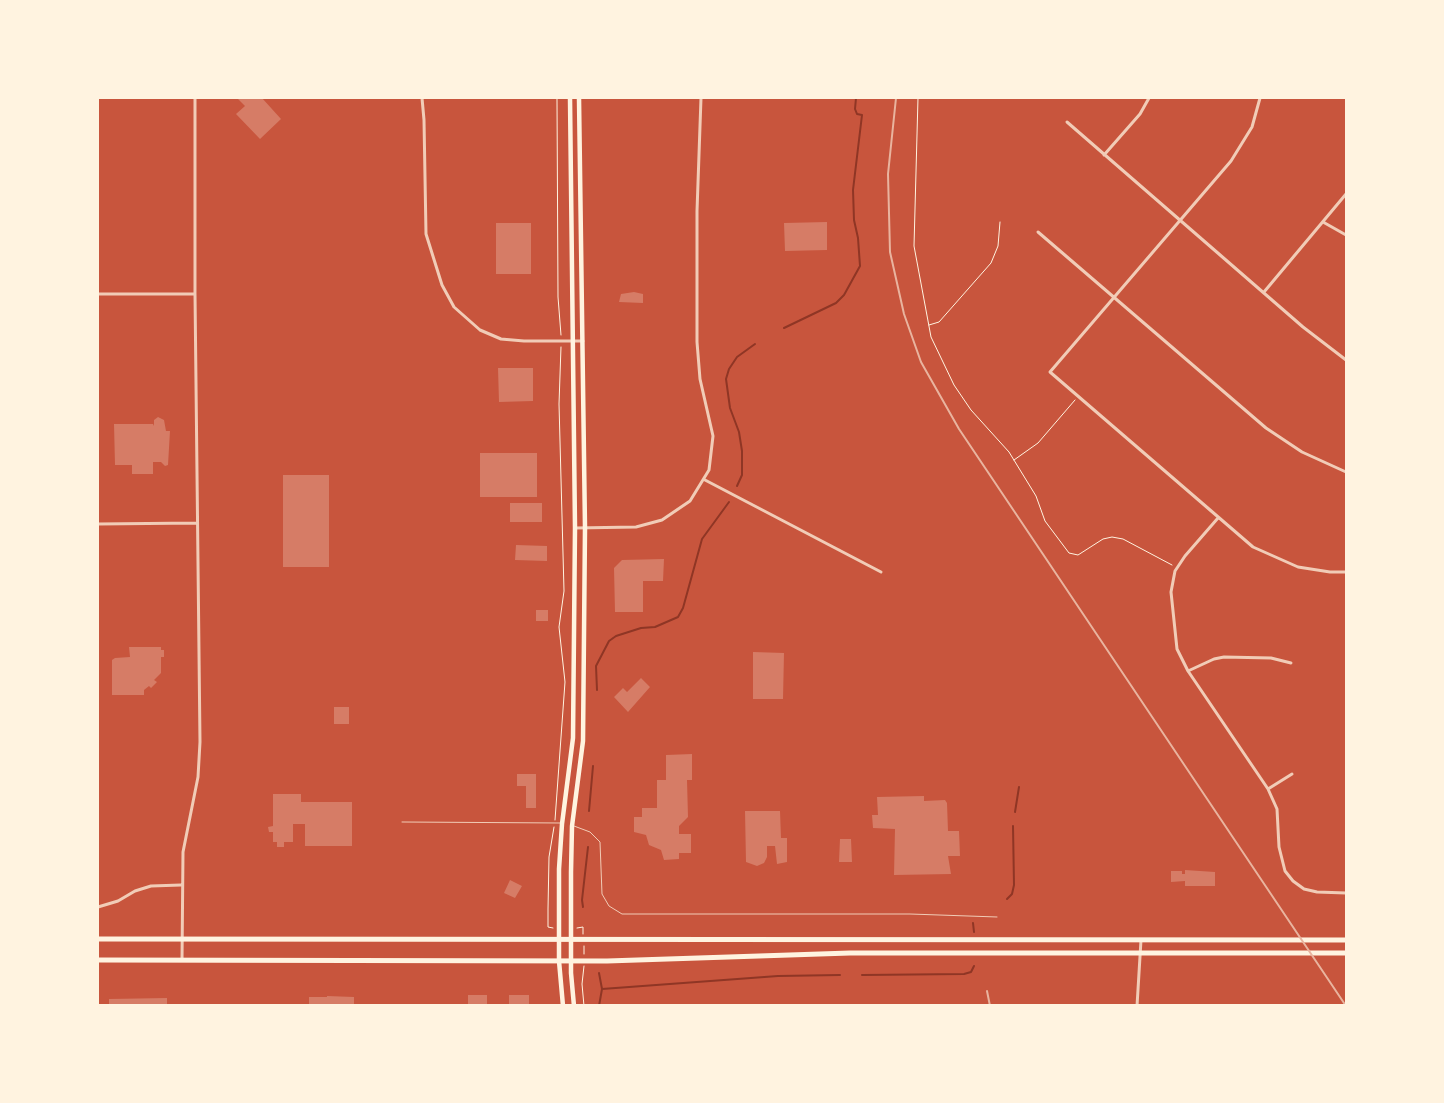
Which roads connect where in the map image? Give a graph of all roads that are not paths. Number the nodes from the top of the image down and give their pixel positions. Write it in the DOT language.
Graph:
graph roads {
  1 [pos="195,98"];
  2 [pos="422,98"];
  3 [pos="570,98"];
  4 [pos="579,98"];
  5 [pos="702,98"];
  6 [pos="1149,98"];
  7 [pos="1260,98"];
  8 [pos="1067,122"];
  9 [pos="1104,155"];
  10 [pos="1346,194"];
  11 [pos="1180,220"];
  12 [pos="1323,222"];
  13 [pos="1038,232"];
  14 [pos="1346,235"];
  15 [pos="1264,292"];
  16 [pos="98,294"];
  17 [pos="195,294"];
  18 [pos="1114,297"];
  19 [pos="574,341"];
  20 [pos="583,341"];
  21 [pos="1346,360"];
  22 [pos="1346,472"];
  23 [pos="704,480"];
  24 [pos="1218,518"];
  25 [pos="197,523"];
  26 [pos="98,524"];
  27 [pos="575,528"];
  28 [pos="585,528"];
  29 [pos="881,572"];
  30 [pos="1346,572"];
  31 [pos="1291,663"];
  32 [pos="1188,671"];
  33 [pos="1292,774"];
  34 [pos="1268,789"];
  35 [pos="402,822"];
  36 [pos="562,824"];
  37 [pos="572,826"];
  38 [pos="181,885"];
  39 [pos="1346,893"];
  40 [pos="98,907"];
  41 [pos="997,917"];
  42 [pos="98,939"];
  43 [pos="182,939"];
  44 [pos="560,940"];
  45 [pos="571,940"];
  46 [pos="1141,940"];
  47 [pos="1346,940"];
  48 [pos="1139,953"];
  49 [pos="1346,953"];
  50 [pos="98,960"];
  51 [pos="182,961"];
  52 [pos="559,961"];
  53 [pos="571,961"];
  54 [pos="563,1006"];
  55 [pos="574,1006"];
  56 [pos="1137,1006"];
  1 -- 17 [label="street"];
  2 -- 19 [label="street"];
  3 -- 19 [label="main road"];
  4 -- 20 [label="main road"];
  5 -- 23 [label="street"];
  6 -- 9 [label="street"];
  7 -- 11 [label="street"];
  8 -- 9 [label="street"];
  9 -- 11 [label="street"];
  10 -- 12 [label="street"];
  11 -- 15 [label="street"];
  11 -- 18 [label="street"];
  12 -- 14 [label="street"];
  12 -- 15 [label="street"];
  13 -- 18 [label="street"];
  15 -- 21 [label="street"];
  16 -- 17 [label="street"];
  17 -- 25 [label="street"];
  18 -- 22 [label="street"];
  18 -- 24 [label="street"];
  19 -- 20 [label="street"];
  19 -- 27 [label="main road"];
  20 -- 28 [label="main road"];
  23 -- 28 [label="street"];
  23 -- 29 [label="street"];
  24 -- 30 [label="street"];
  24 -- 32 [label="street"];
  25 -- 26 [label="street"];
  25 -- 38 [label="street"];
  27 -- 28 [label="street"];
  27 -- 36 [label="main road"];
  28 -- 37 [label="main road"];
  31 -- 32 [label="street"];
  32 -- 34 [label="street"];
  33 -- 34 [label="street"];
  34 -- 39 [label="street"];
  35 -- 36 [label="lane"];
  36 -- 37 [label="lane"];
  36 -- 44 [label="main road"];
  37 -- 41 [label="lane"];
  37 -- 45 [label="main road"];
  38 -- 40 [label="street"];
  38 -- 43 [label="street"];
  42 -- 43 [label="main road"];
  43 -- 44 [label="main road"];
  43 -- 51 [label="street"];
  44 -- 45 [label="main road"];
  44 -- 52 [label="main road"];
  45 -- 46 [label="main road"];
  45 -- 53 [label="main road"];
  46 -- 47 [label="main road"];
  46 -- 48 [label="street"];
  48 -- 49 [label="main road"];
  48 -- 53 [label="main road"];
  48 -- 56 [label="street"];
  50 -- 51 [label="main road"];
  51 -- 52 [label="main road"];
  52 -- 53 [label="main road"];
  52 -- 54 [label="main road"];
  53 -- 55 [label="main road"];
}
